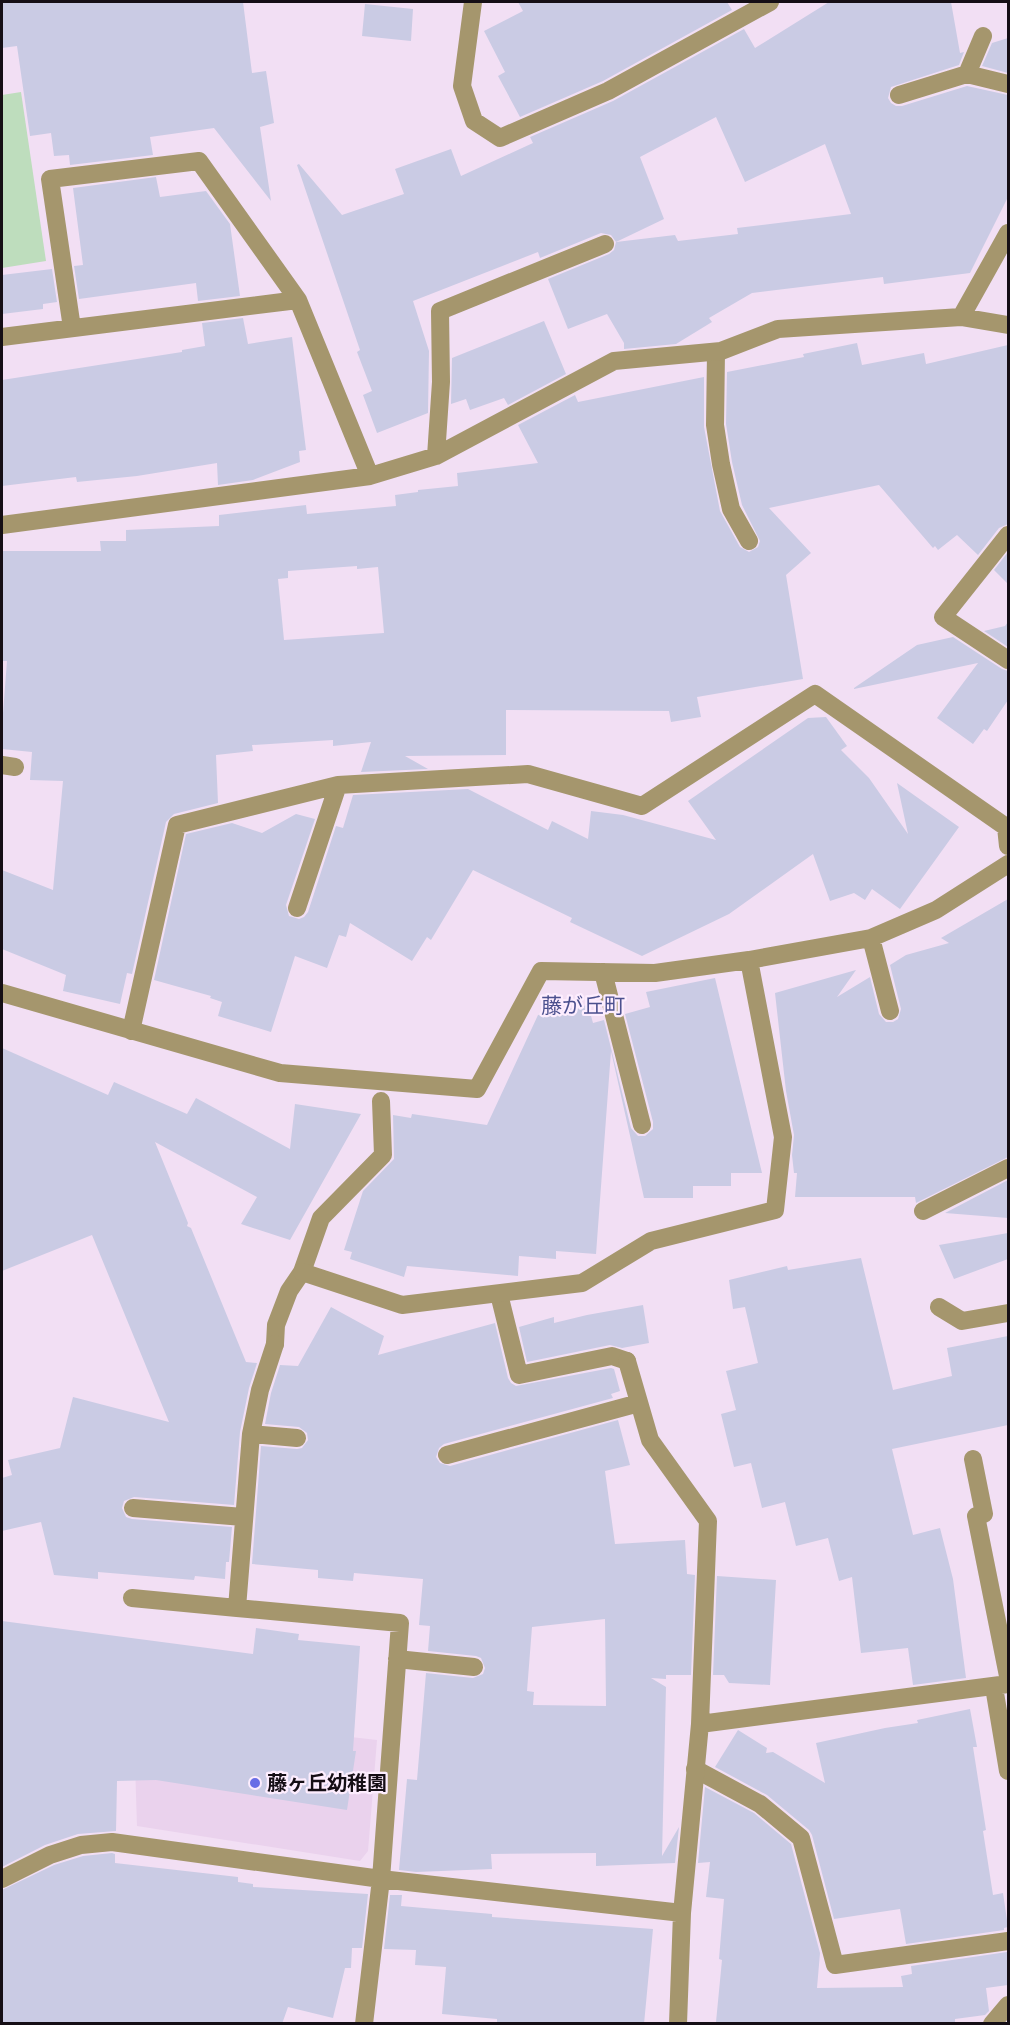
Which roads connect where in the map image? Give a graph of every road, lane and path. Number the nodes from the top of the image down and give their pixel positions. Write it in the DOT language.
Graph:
graph roads {
  1 [pos="473,2"];
  2 [pos="770,2"];
  3 [pos="983,36"];
  4 [pos="967,74"];
  5 [pos="1008,84"];
  6 [pos="899,95"];
  7 [pos="1008,233"];
  8 [pos="604,244"];
  9 [pos="298,300"];
  10 [pos="961,317"];
  11 [pos="1008,325"];
  12 [pos="72,328"];
  13 [pos="2,337"];
  14 [pos="716,352"];
  15 [pos="436,456"];
  16 [pos="370,477"];
  17 [pos="2,525"];
  18 [pos="1008,535"];
  19 [pos="749,541"];
  20 [pos="1008,660"];
  21 [pos="338,785"];
  22 [pos="1008,846"];
  23 [pos="1008,864"];
  24 [pos="297,908"];
  25 [pos="871,938"];
  26 [pos="749,960"];
  27 [pos="603,972"];
  28 [pos="2,993"];
  29 [pos="890,1011"];
  30 [pos="131,1031"];
  31 [pos="381,1101"];
  32 [pos="642,1125"];
  33 [pos="1008,1168"];
  34 [pos="923,1211"];
  35 [pos="302,1272"];
  36 [pos="499,1294"];
  37 [pos="939,1307"];
  38 [pos="1008,1313"];
  39 [pos="639,1403"];
  40 [pos="251,1434"];
  41 [pos="297,1438"];
  42 [pos="447,1455"];
  43 [pos="973,1459"];
  44 [pos="133,1508"];
  45 [pos="243,1517"];
  46 [pos="132,1598"];
  47 [pos="237,1608"];
  48 [pos="397,1659"];
  49 [pos="474,1667"];
  50 [pos="1004,1682"];
  51 [pos="700,1724"];
  52 [pos="695,1769"];
  53 [pos="1008,1771"];
  54 [pos="2,1879"];
  55 [pos="381,1879"];
  56 [pos="682,1913"];
  57 [pos="1008,1941"];
  58 [pos="1008,2005"];
  59 [pos="364,2024"];
  60 [pos="678,2024"];
  61 [pos="992,2024"];
  1 -- 2 [label="street"];
  3 -- 4 [label="street"];
  4 -- 5 [label="street"];
  4 -- 6 [label="street"];
  7 -- 10 [label="street"];
  8 -- 15 [label="street"];
  9 -- 12 [label="street"];
  9 -- 12 [label="street"];
  9 -- 16 [label="street"];
  10 -- 11 [label="street"];
  10 -- 14 [label="street"];
  12 -- 13 [label="street"];
  14 -- 15 [label="street"];
  14 -- 19 [label="street"];
  15 -- 16 [label="street"];
  16 -- 17 [label="street"];
  18 -- 20 [label="street"];
  21 -- 22 [label="street"];
  21 -- 24 [label="street"];
  21 -- 30 [label="street"];
  23 -- 25 [label="street"];
  25 -- 26 [label="street"];
  25 -- 29 [label="street"];
  26 -- 27 [label="street"];
  26 -- 36 [label="street"];
  27 -- 30 [label="street"];
  27 -- 32 [label="street"];
  28 -- 30 [label="street"];
  31 -- 35 [label="street"];
  33 -- 34 [label="street"];
  35 -- 36 [label="street"];
  35 -- 40 [label="street"];
  36 -- 39 [label="street"];
  37 -- 38 [label="street"];
  39 -- 42 [label="street"];
  39 -- 51 [label="street"];
  40 -- 41 [label="street"];
  40 -- 45 [label="street"];
  43 -- 50 [label="street"];
  44 -- 45 [label="street"];
  45 -- 47 [label="street"];
  46 -- 47 [label="street"];
  47 -- 48 [label="street"];
  48 -- 49 [label="street"];
  48 -- 55 [label="street"];
  50 -- 51 [label="street"];
  50 -- 53 [label="street"];
  51 -- 52 [label="street"];
  52 -- 56 [label="street"];
  52 -- 57 [label="street"];
  54 -- 55 [label="street"];
  55 -- 56 [label="street"];
  55 -- 59 [label="street"];
  56 -- 60 [label="street"];
  58 -- 61 [label="street"];
}
